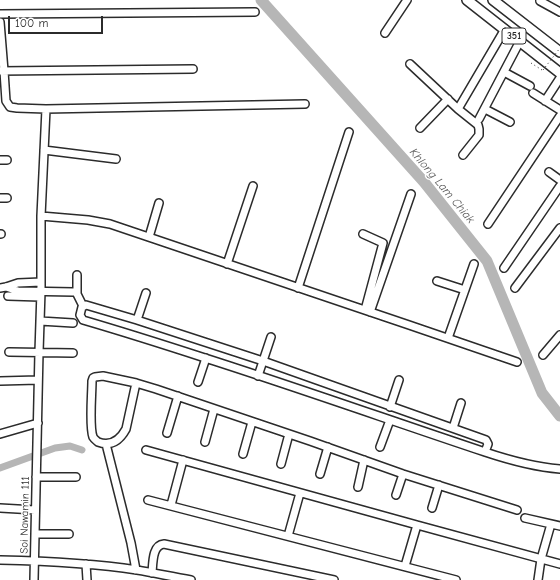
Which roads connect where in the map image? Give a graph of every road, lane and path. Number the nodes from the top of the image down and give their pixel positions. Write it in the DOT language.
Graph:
graph roads {
  1 [pos="407,0"];
  2 [pos="467,0"];
  3 [pos="493,0"];
  4 [pos="541,0"];
  5 [pos="255,12"];
  6 [pos="560,12"];
  7 [pos="0,14"];
  8 [pos="0,22"];
  9 [pos="505,29"];
  10 [pos="385,33"];
  11 [pos="520,41"];
  12 [pos="560,48"];
  13 [pos="560,52"];
  14 [pos="531,62"];
  15 [pos="410,64"];
  16 [pos="193,69"];
  17 [pos="2,71"];
  18 [pos="504,72"];
  19 [pos="560,73"];
  20 [pos="560,78"];
  21 [pos="2,84"];
  22 [pos="448,99"];
  23 [pos="545,101"];
  24 [pos="305,104"];
  25 [pos="485,108"];
  26 [pos="46,109"];
  27 [pos="458,109"];
  28 [pos="560,110"];
  29 [pos="560,116"];
  30 [pos="479,119"];
  31 [pos="510,122"];
  32 [pos="420,128"];
  33 [pos="349,132"];
  34 [pos="44,150"];
  35 [pos="463,155"];
  36 [pos="116,159"];
  37 [pos="549,172"];
  38 [pos="560,180"];
  39 [pos="253,186"];
  40 [pos="560,186"];
  41 [pos="411,194"];
  42 [pos="159,203"];
  43 [pos="41,216"];
  44 [pos="488,224"];
  45 [pos="560,228"];
  46 [pos="363,234"];
  47 [pos="148,237"];
  48 [pos="227,264"];
  49 [pos="474,264"];
  50 [pos="504,268"];
  51 [pos="78,275"];
  52 [pos="437,281"];
  53 [pos="41,282"];
  54 [pos="3,288"];
  55 [pos="298,288"];
  56 [pos="515,288"];
  57 [pos="465,290"];
  58 [pos="74,292"];
  59 [pos="146,293"];
  60 [pos="41,294"];
  61 [pos="8,296"];
  62 [pos="83,306"];
  63 [pos="368,311"];
  64 [pos="136,320"];
  65 [pos="40,321"];
  66 [pos="73,322"];
  67 [pos="560,335"];
  68 [pos="271,337"];
  69 [pos="448,338"];
  70 [pos="10,352"];
  71 [pos="39,352"];
  72 [pos="73,353"];
  73 [pos="543,355"];
  74 [pos="206,358"];
  75 [pos="263,361"];
  76 [pos="517,362"];
  77 [pos="258,376"];
  78 [pos="38,380"];
  79 [pos="399,380"];
  80 [pos="0,381"];
  81 [pos="198,382"];
  82 [pos="136,383"];
  83 [pos="178,396"];
  84 [pos="461,403"];
  85 [pos="390,407"];
  86 [pos="214,409"];
  87 [pos="390,420"];
  88 [pos="252,422"];
  89 [pos="38,423"];
  90 [pos="453,428"];
  91 [pos="167,433"];
  92 [pos="0,434"];
  93 [pos="289,434"];
  94 [pos="205,442"];
  95 [pos="106,444"];
  96 [pos="328,447"];
  97 [pos="380,447"];
  98 [pos="146,450"];
  99 [pos="485,452"];
  100 [pos="243,454"];
  101 [pos="183,460"];
  102 [pos="364,460"];
  103 [pos="281,464"];
  104 [pos="560,469"];
  105 [pos="320,474"];
  106 [pos="403,474"];
  107 [pos="36,477"];
  108 [pos="76,478"];
  109 [pos="439,486"];
  110 [pos="358,487"];
  111 [pos="300,493"];
  112 [pos="396,495"];
  113 [pos="148,500"];
  114 [pos="171,505"];
  115 [pos="0,508"];
  116 [pos="432,508"];
  117 [pos="35,510"];
  118 [pos="517,510"];
  119 [pos="525,518"];
  120 [pos="551,524"];
  121 [pos="417,525"];
  122 [pos="560,526"];
  123 [pos="35,534"];
  124 [pos="69,534"];
  125 [pos="288,536"];
  126 [pos="541,559"];
  127 [pos="0,560"];
  128 [pos="35,561"];
  129 [pos="86,564"];
  130 [pos="560,564"];
  131 [pos="406,566"];
  132 [pos="136,570"];
  133 [pos="152,573"];
  134 [pos="34,580"];
  135 [pos="87,580"];
  136 [pos="191,580"];
  137 [pos="334,580"];
  138 [pos="456,580"];
  139 [pos="538,580"];
  1 -- 10 [label="street"];
  2 -- 9 [label="main road, 351"];
  3 -- 13 [label="main road, 351"];
  4 -- 6 [label="street"];
  5 -- 7 [label="street"];
  8 -- 17 [label="street"];
  9 -- 11 [label="main road, 351"];
  9 -- 27 [label="street"];
  11 -- 18 [label="street"];
  11 -- 19 [label="main road, 351"];
  12 -- 14 [label="path, bridge"];
  15 -- 22 [label="street"];
  16 -- 17 [label="street"];
  17 -- 21 [label="street"];
  18 -- 23 [label="street"];
  18 -- 25 [label="street"];
  20 -- 23 [label="street"];
  21 -- 26 [label="street"];
  22 -- 27 [label="street"];
  22 -- 32 [label="street"];
  23 -- 28 [label="street"];
  24 -- 26 [label="street"];
  25 -- 30 [label="street"];
  25 -- 31 [label="street"];
  26 -- 34 [label="street, Soi Nawamin 111"];
  27 -- 35 [label="street"];
  29 -- 44 [label="street"];
  33 -- 55 [label="street"];
  34 -- 36 [label="street"];
  34 -- 43 [label="street, Soi Nawamin 111"];
  37 -- 38 [label="street"];
  39 -- 48 [label="street"];
  40 -- 50 [label="street"];
  41 -- 63 [label="street"];
  42 -- 47 [label="street"];
  43 -- 47 [label="street"];
  43 -- 53 [label="street, Soi Nawamin 111"];
  45 -- 56 [label="street"];
  46 -- 63 [label="street"];
  47 -- 48 [label="street"];
  48 -- 55 [label="street"];
  49 -- 57 [label="street"];
  51 -- 62 [label="street"];
  52 -- 57 [label="street"];
  53 -- 54 [label="street"];
  53 -- 60 [label="street, Soi Nawamin 111"];
  54 -- 60 [label="street"];
  55 -- 63 [label="street"];
  57 -- 69 [label="street"];
  58 -- 60 [label="street"];
  59 -- 64 [label="street"];
  60 -- 61 [label="street"];
  60 -- 65 [label="street, Soi Nawamin 111"];
  62 -- 64 [label="street"];
  62 -- 74 [label="street"];
  63 -- 69 [label="street"];
  64 -- 75 [label="street"];
  65 -- 66 [label="street"];
  65 -- 71 [label="street, Soi Nawamin 111"];
  67 -- 73 [label="street"];
  68 -- 75 [label="street"];
  69 -- 76 [label="street"];
  70 -- 71 [label="street"];
  71 -- 72 [label="street"];
  71 -- 78 [label="street, Soi Nawamin 111"];
  74 -- 77 [label="street"];
  74 -- 81 [label="street"];
  75 -- 77 [label="street"];
  75 -- 85 [label="street"];
  77 -- 87 [label="street"];
  78 -- 80 [label="street"];
  78 -- 89 [label="street, Soi Nawamin 111"];
  79 -- 85 [label="street"];
  82 -- 83 [label="street"];
  82 -- 95 [label="street"];
  82 -- 95 [label="street"];
  83 -- 86 [label="street"];
  83 -- 91 [label="street"];
  84 -- 90 [label="street"];
  85 -- 90 [label="street"];
  86 -- 88 [label="street"];
  86 -- 94 [label="street"];
  87 -- 97 [label="street"];
  87 -- 99 [label="street"];
  88 -- 93 [label="street"];
  88 -- 100 [label="street"];
  89 -- 92 [label="street"];
  89 -- 107 [label="street, Soi Nawamin 111"];
  90 -- 99 [label="street"];
  93 -- 96 [label="street"];
  93 -- 103 [label="street"];
  95 -- 132 [label="street"];
  96 -- 102 [label="street"];
  96 -- 105 [label="street"];
  98 -- 101 [label="street"];
  99 -- 104 [label="street"];
  101 -- 111 [label="street"];
  101 -- 114 [label="street"];
  102 -- 106 [label="street"];
  102 -- 110 [label="street"];
  106 -- 109 [label="street"];
  106 -- 112 [label="street"];
  107 -- 108 [label="street"];
  107 -- 117 [label="street, Soi Nawamin 111"];
  109 -- 116 [label="street"];
  109 -- 118 [label="street"];
  111 -- 121 [label="street"];
  111 -- 125 [label="street"];
  113 -- 114 [label="street"];
  114 -- 125 [label="street"];
  115 -- 117 [label="street"];
  117 -- 123 [label="street, Soi Nawamin 111"];
  119 -- 120 [label="street"];
  120 -- 122 [label="street"];
  120 -- 126 [label="street"];
  121 -- 126 [label="street"];
  121 -- 131 [label="street"];
  123 -- 124 [label="street"];
  123 -- 128 [label="street, Soi Nawamin 111"];
  125 -- 131 [label="street"];
  126 -- 130 [label="street"];
  126 -- 139 [label="street"];
  127 -- 128 [label="street"];
  128 -- 129 [label="street, Soi Nawamin 111"];
  128 -- 134 [label="street"];
  129 -- 132 [label="street, Soi Nawamin 111"];
  129 -- 135 [label="street"];
  131 -- 138 [label="street"];
  132 -- 133 [label="street, Soi Nawamin 111"];
  133 -- 136 [label="street, Soi Nawamin 111"];
  133 -- 137 [label="street"];
}
